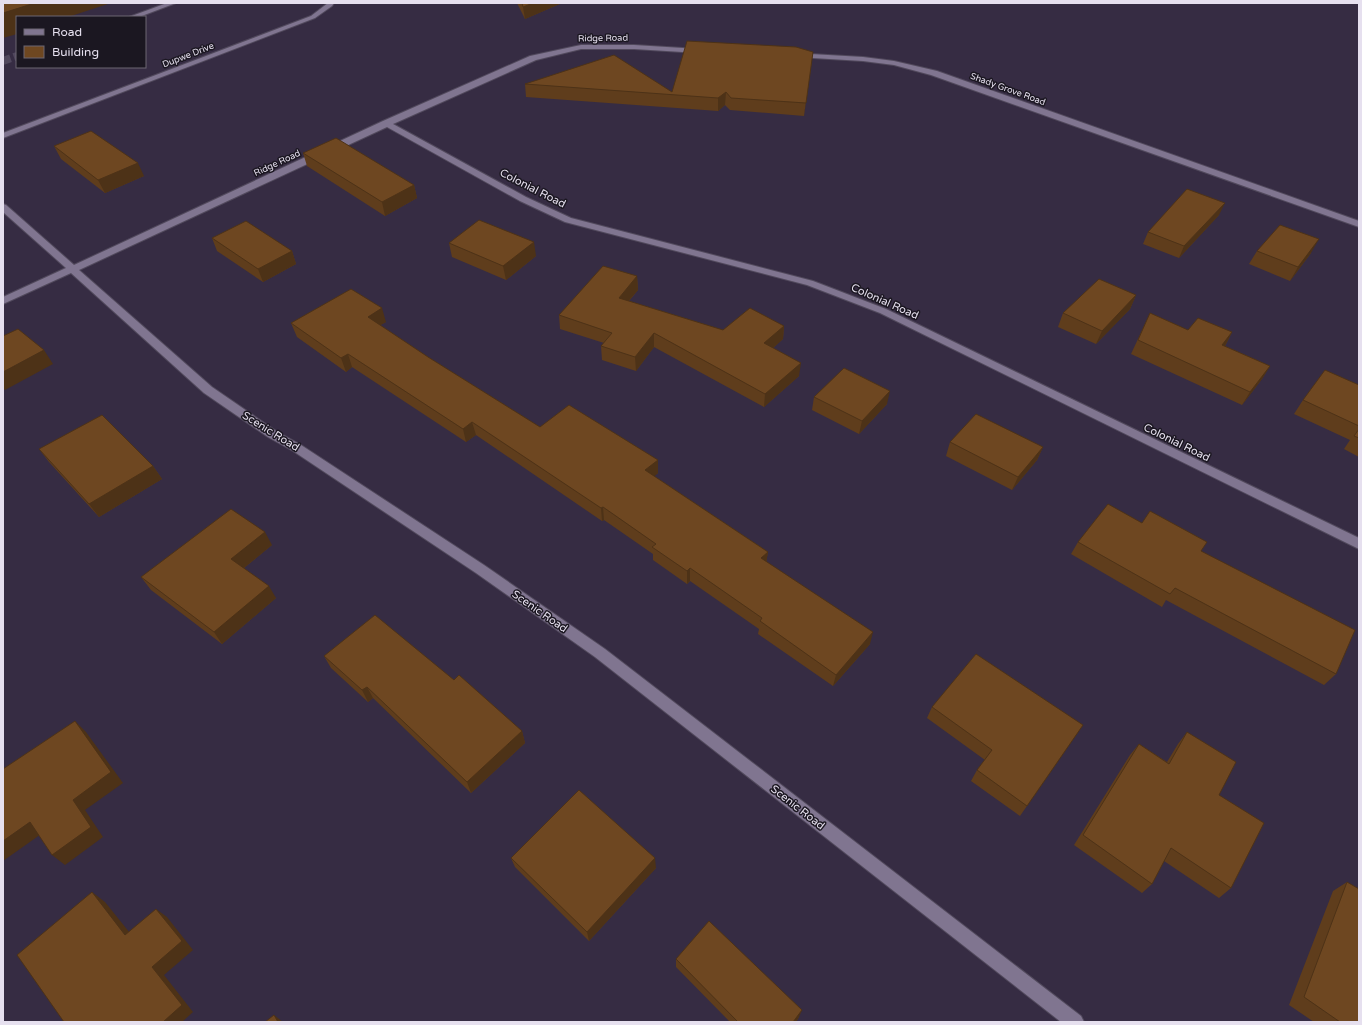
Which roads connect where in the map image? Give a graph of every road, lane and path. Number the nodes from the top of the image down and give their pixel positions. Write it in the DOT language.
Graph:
graph roads {
  1 [pos="172,3"];
  2 [pos="331,3"];
  3 [pos="135,16"];
  4 [pos="705,51"];
  5 [pos="784,55"];
  6 [pos="386,123"];
  7 [pos="3,136"];
  8 [pos="3,207"];
  9 [pos="1359,224"];
  10 [pos="73,269"];
  11 [pos="3,301"];
  12 [pos="1359,544"];
  13 [pos="1075,1022"];
  1 -- 3 [label="street"];
  2 -- 7 [label="street, Dupwe Drive"];
  4 -- 6 [label="street, Ridge Road"];
  5 -- 9 [label="street, Shady Grove Road"];
  6 -- 10 [label="street, Ridge Road"];
  6 -- 12 [label="street, Colonial Road"];
  8 -- 10 [label="street, Scenic Road"];
  10 -- 11 [label="street, Ridge Road"];
  10 -- 13 [label="street, Scenic Road"];
}
